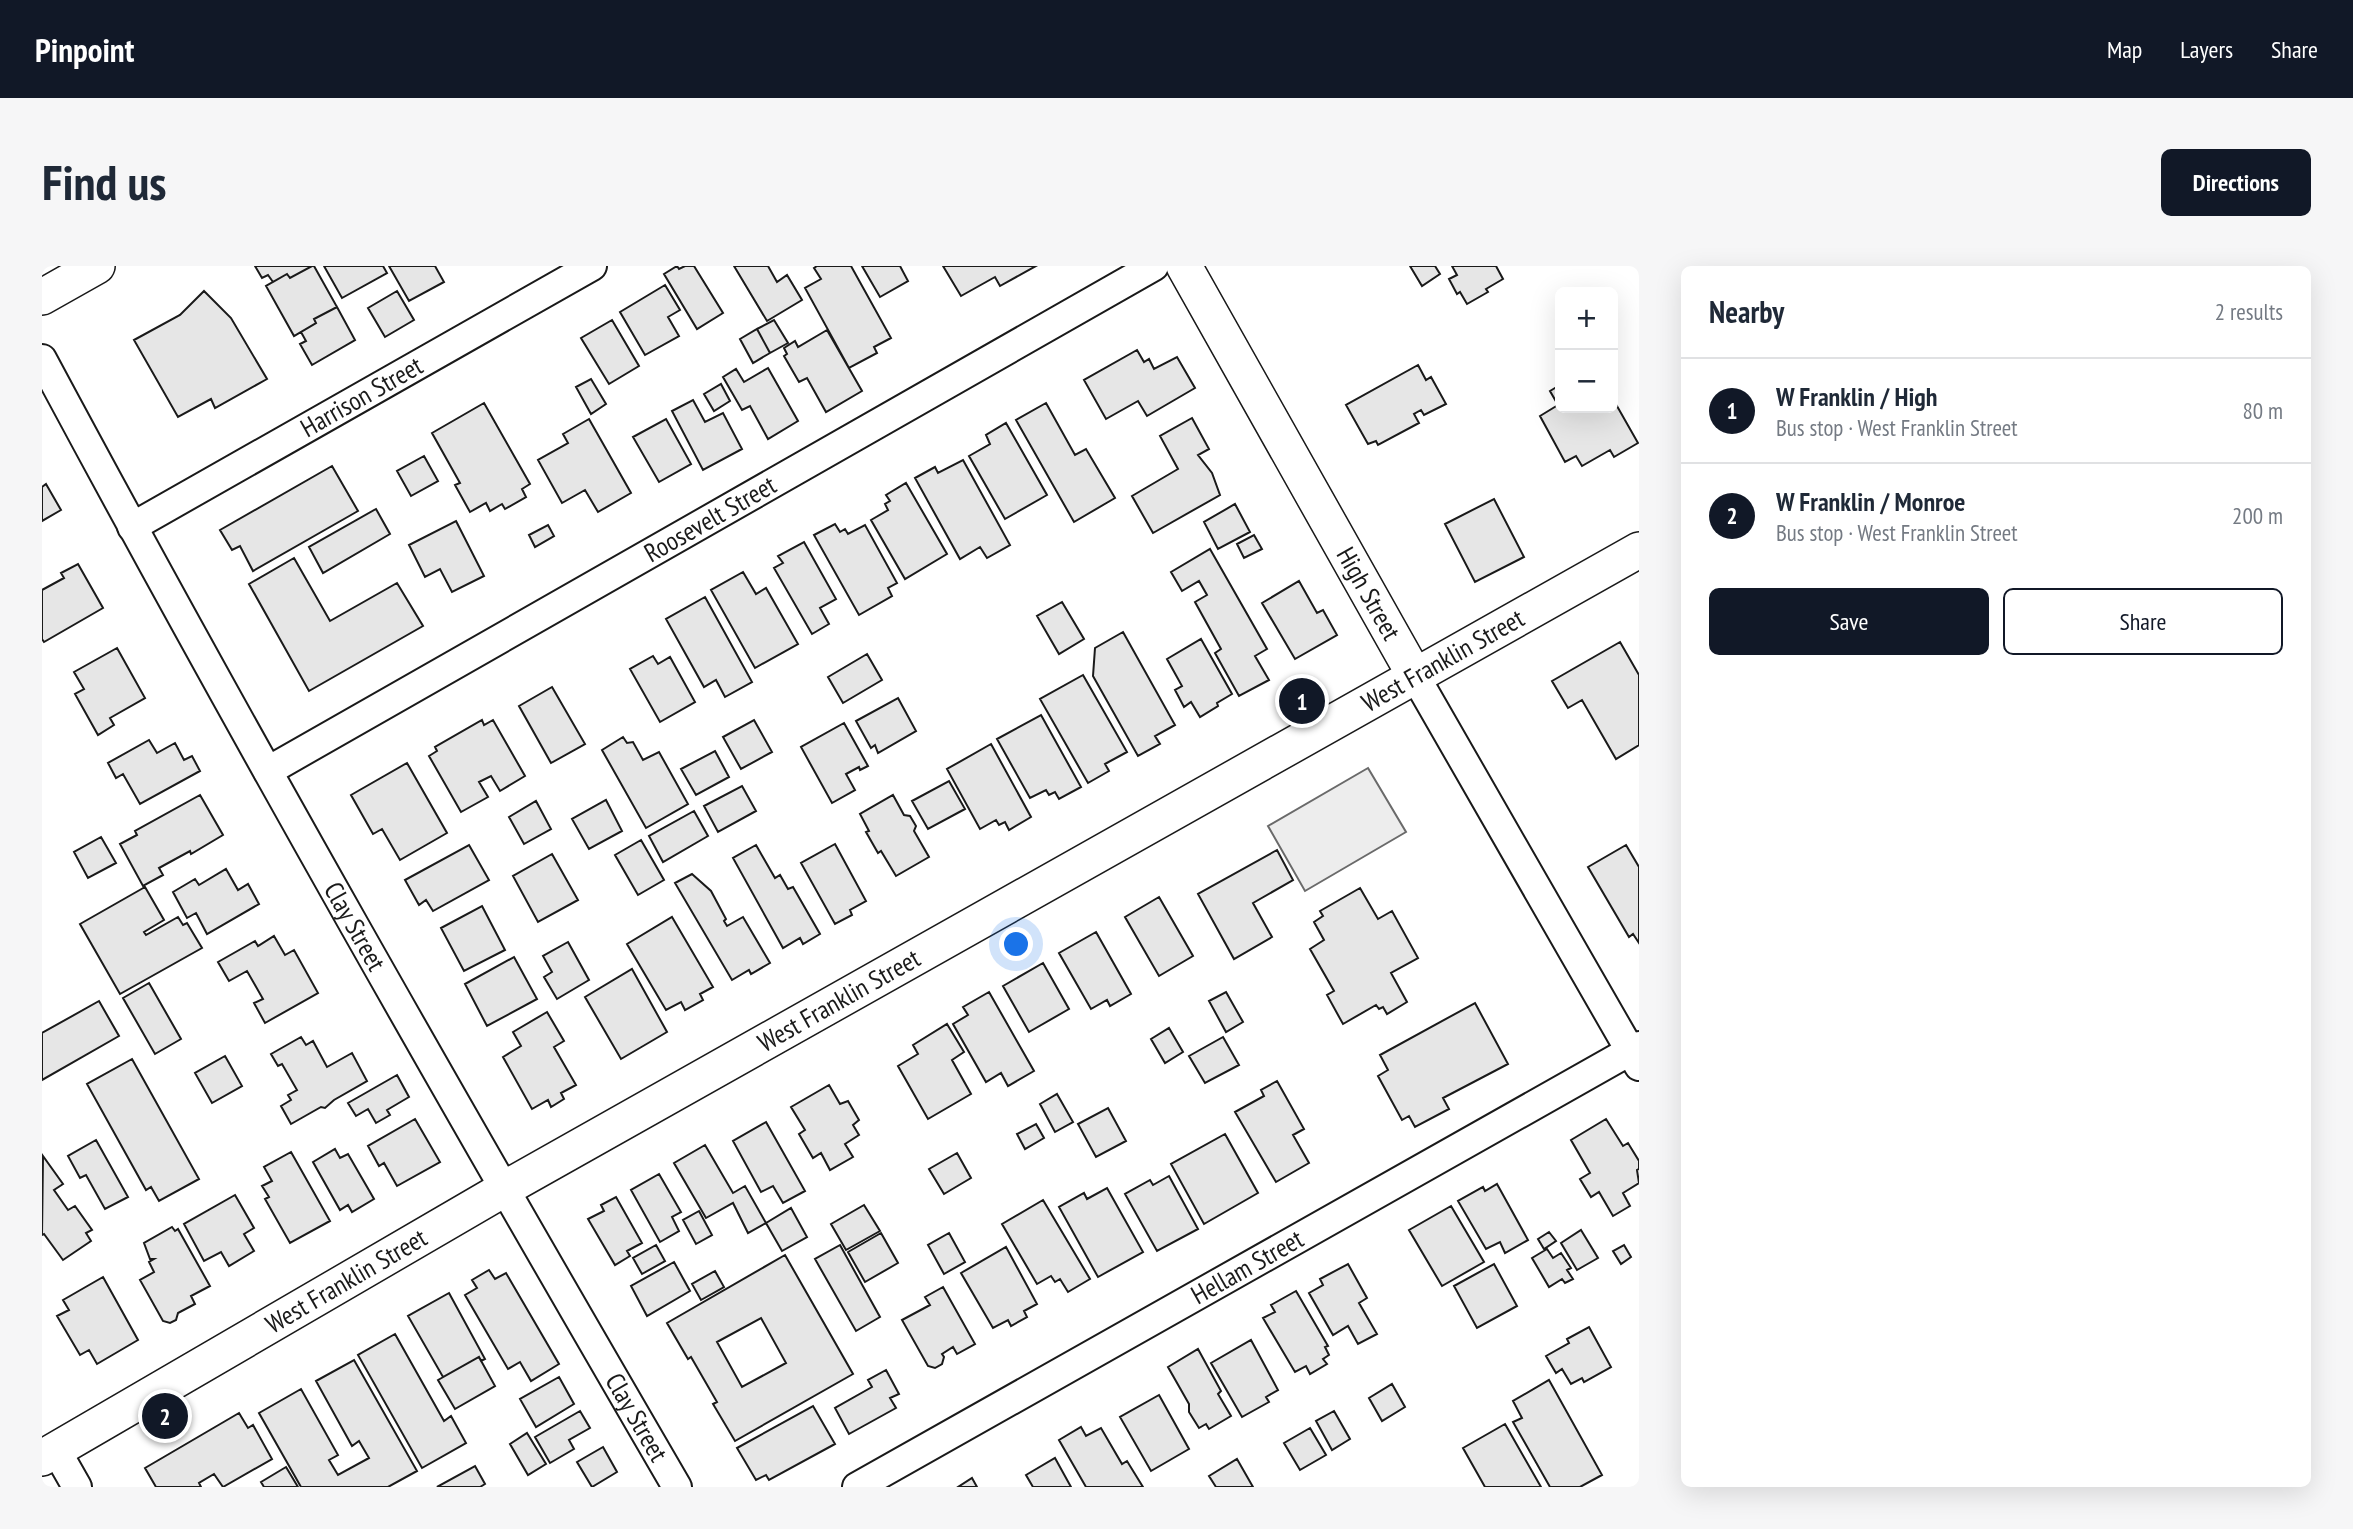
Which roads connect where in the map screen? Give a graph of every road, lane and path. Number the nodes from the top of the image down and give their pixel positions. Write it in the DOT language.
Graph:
graph roads {
  1 [pos="97,266"];
  2 [pos="592,266"];
  3 [pos="1154,266"];
  4 [pos="1184,266"];
  5 [pos="42,297"];
  6 [pos="42,359"];
  7 [pos="132,527"];
  8 [pos="1639,550"];
  9 [pos="1415,676"];
  10 [pos="268,771"];
  11 [pos="1636,1054"];
  12 [pos="503,1189"];
  13 [pos="47,1445"];
  14 [pos="77,1487"];
  15 [pos="677,1487"];
  16 [pos="856,1487"];
  1 -- 5 [label="street"];
  2 -- 7 [label="street, Harrison Street"];
  3 -- 10 [label="street, Roosevelt Street"];
  4 -- 9 [label="street, High Street"];
  6 -- 7 [label="street, Clay Street"];
  7 -- 10 [label="street, Clay Street"];
  8 -- 9 [label="street, West Franklin Street"];
  9 -- 11 [label="street, High Street"];
  9 -- 12 [label="street, West Franklin Street"];
  10 -- 12 [label="street, Clay Street"];
  11 -- 16 [label="street, Hellam Street"];
  12 -- 13 [label="street, West Franklin Street"];
  12 -- 15 [label="street, Clay Street"];
  13 -- 14 [label="street"];
}
